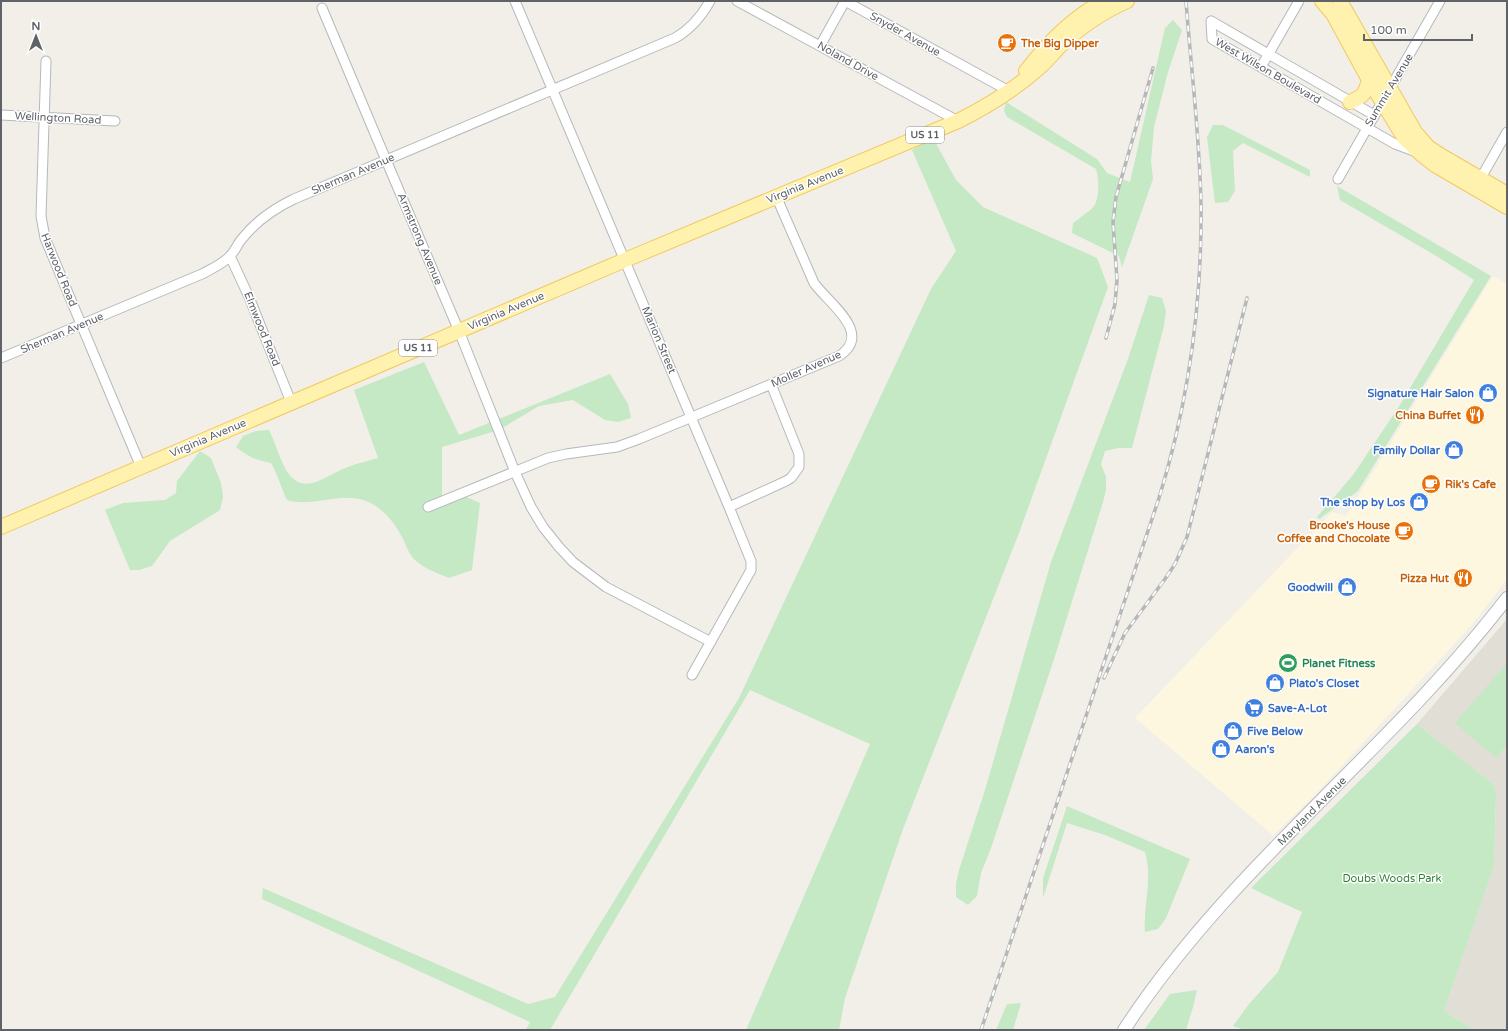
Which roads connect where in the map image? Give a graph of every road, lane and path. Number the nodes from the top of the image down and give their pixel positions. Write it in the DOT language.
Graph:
graph roads {
  1 [pos="515,1"];
  2 [pos="710,1"];
  3 [pos="737,1"];
  4 [pos="1105,1"];
  5 [pos="1127,1"];
  6 [pos="1299,1"];
  7 [pos="1340,1"];
  8 [pos="1440,1"];
  9 [pos="1322,2"];
  10 [pos="322,8"];
  11 [pos="820,46"];
  12 [pos="1269,54"];
  13 [pos="46,60"];
  14 [pos="1261,67"];
  15 [pos="1369,80"];
  16 [pos="1390,87"];
  17 [pos="553,91"];
  18 [pos="1009,91"];
  19 [pos="1382,101"];
  20 [pos="1350,102"];
  21 [pos="1,115"];
  22 [pos="1374,115"];
  23 [pos="44,118"];
  24 [pos="115,121"];
  25 [pos="958,121"];
  26 [pos="1366,127"];
  27 [pos="1507,132"];
  28 [pos="1421,154"];
  29 [pos="386,160"];
  30 [pos="1338,179"];
  31 [pos="1478,184"];
  32 [pos="1507,194"];
  33 [pos="776,196"];
  34 [pos="1507,207"];
  35 [pos="230,256"];
  36 [pos="625,260"];
  37 [pos="82,325"];
  38 [pos="459,331"];
  39 [pos="1,358"];
  40 [pos="771,384"];
  41 [pos="291,402"];
  42 [pos="691,418"];
  43 [pos="141,466"];
  44 [pos="515,472"];
  45 [pos="428,507"];
  46 [pos="729,507"];
  47 [pos="1,527"];
  48 [pos="1507,598"];
  49 [pos="710,642"];
  50 [pos="692,674"];
  51 [pos="1124,1030"];
  1 -- 17 [label="street, Marion Street"];
  2 -- 17 [label="street, Sherman Avenue"];
  3 -- 11 [label="street, Noland Drive"];
  4 -- 18 [label="main road, Virginia Avenue / US 11"];
  5 -- 18 [label="main road, Virginia Avenue / US 11"];
  6 -- 12 [label="street"];
  7 -- 16 [label="main road, West Wilson Boulevard"];
  8 -- 16 [label="street, Summit Avenue"];
  9 -- 15 [label="main road, West Wilson Boulevard"];
  10 -- 29 [label="street, Armstrong Avenue"];
  11 -- 18 [label="street, Snyder Avenue"];
  11 -- 25 [label="street, Noland Drive"];
  12 -- 14 [label="street"];
  12 -- 14 [label="street, West Wilson Boulevard"];
  12 -- 20 [label="street, West Wilson Boulevard"];
  13 -- 23 [label="street, Harwood Road"];
  14 -- 26 [label="street, West Wilson Boulevard"];
  15 -- 19 [label="main road, West Wilson Boulevard"];
  15 -- 20 [label="main road"];
  16 -- 19 [label="street, Summit Avenue"];
  16 -- 31 [label="main road, West Wilson Boulevard"];
  17 -- 29 [label="street, Sherman Avenue"];
  17 -- 36 [label="street, Marion Street"];
  18 -- 25 [label="main road, Virginia Avenue / US 11"];
  19 -- 22 [label="street, Summit Avenue"];
  19 -- 28 [label="main road, West Wilson Boulevard"];
  20 -- 22 [label="street, West Wilson Boulevard"];
  21 -- 23 [label="street, Wellington Road"];
  22 -- 26 [label="street, Summit Avenue"];
  23 -- 24 [label="street, Wellington Road"];
  23 -- 37 [label="street, Harwood Road"];
  25 -- 33 [label="main road, Virginia Avenue / US 11"];
  26 -- 28 [label="street, West Wilson Boulevard"];
  26 -- 30 [label="street, Summit Avenue"];
  27 -- 31 [label="street"];
  28 -- 31 [label="main road, West Wilson Boulevard"];
  29 -- 35 [label="street, Sherman Avenue"];
  29 -- 38 [label="street, Armstrong Avenue"];
  31 -- 32 [label="main road, West Wilson Boulevard"];
  31 -- 34 [label="main road, West Wilson Boulevard"];
  33 -- 36 [label="main road, Virginia Avenue / US 11"];
  33 -- 40 [label="street, Moller Avenue"];
  35 -- 37 [label="street, Sherman Avenue"];
  35 -- 41 [label="street, Elmwood Road"];
  36 -- 38 [label="main road, Virginia Avenue / US 11"];
  36 -- 42 [label="street, Marion Street"];
  37 -- 39 [label="street, Sherman Avenue"];
  37 -- 43 [label="street, Harwood Road"];
  38 -- 41 [label="main road, Virginia Avenue / US 11"];
  38 -- 44 [label="street, Armstrong Avenue"];
  40 -- 42 [label="street, Moller Avenue"];
  40 -- 46 [label="street"];
  41 -- 43 [label="main road, Virginia Avenue / US 11"];
  42 -- 44 [label="street, Moller Avenue"];
  42 -- 46 [label="street, Marion Street"];
  43 -- 47 [label="main road, Virginia Avenue / US 11"];
  44 -- 45 [label="street, Moller Avenue"];
  44 -- 49 [label="street, Armstrong Avenue"];
  46 -- 49 [label="street, Marion Street"];
  48 -- 51 [label="main road, Maryland Avenue"];
  49 -- 50 [label="street, Marion Street"];
}
